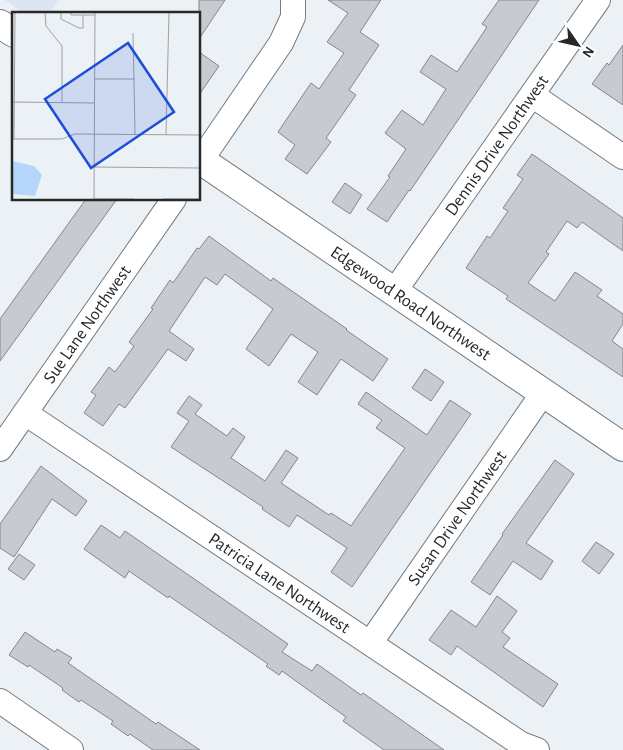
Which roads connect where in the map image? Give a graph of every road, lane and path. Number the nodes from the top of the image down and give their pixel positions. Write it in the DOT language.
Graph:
graph roads {
  1 [pos="293,0"];
  2 [pos="598,0"];
  3 [pos="0,24"];
  4 [pos="12,32"];
  5 [pos="532,95"];
  6 [pos="623,157"];
  7 [pos="200,160"];
  8 [pos="200,162"];
  9 [pos="173,200"];
  10 [pos="394,292"];
  11 [pos="543,393"];
  12 [pos="25,413"];
  13 [pos="623,447"];
  14 [pos="0,449"];
  15 [pos="371,642"];
  16 [pos="0,702"];
  17 [pos="71,750"];
  18 [pos="536,750"];
  1 -- 7 [label="street"];
  2 -- 5 [label="street, Dennis Drive Northwest"];
  3 -- 4 [label="main road"];
  5 -- 6 [label="street"];
  5 -- 10 [label="street, Dennis Drive Northwest"];
  8 -- 10 [label="main road, Edgewood Road Northwest"];
  9 -- 12 [label="street, Sue Lane Northwest"];
  10 -- 11 [label="main road, Edgewood Road Northwest"];
  11 -- 13 [label="main road, Edgewood Road Northwest"];
  11 -- 15 [label="street, Susan Drive Northwest"];
  12 -- 14 [label="street, Sue Lane Northwest"];
  12 -- 15 [label="street, Patricia Lane Northwest"];
  15 -- 18 [label="street, Patricia Lane Northwest"];
  16 -- 17 [label="street"];
}
